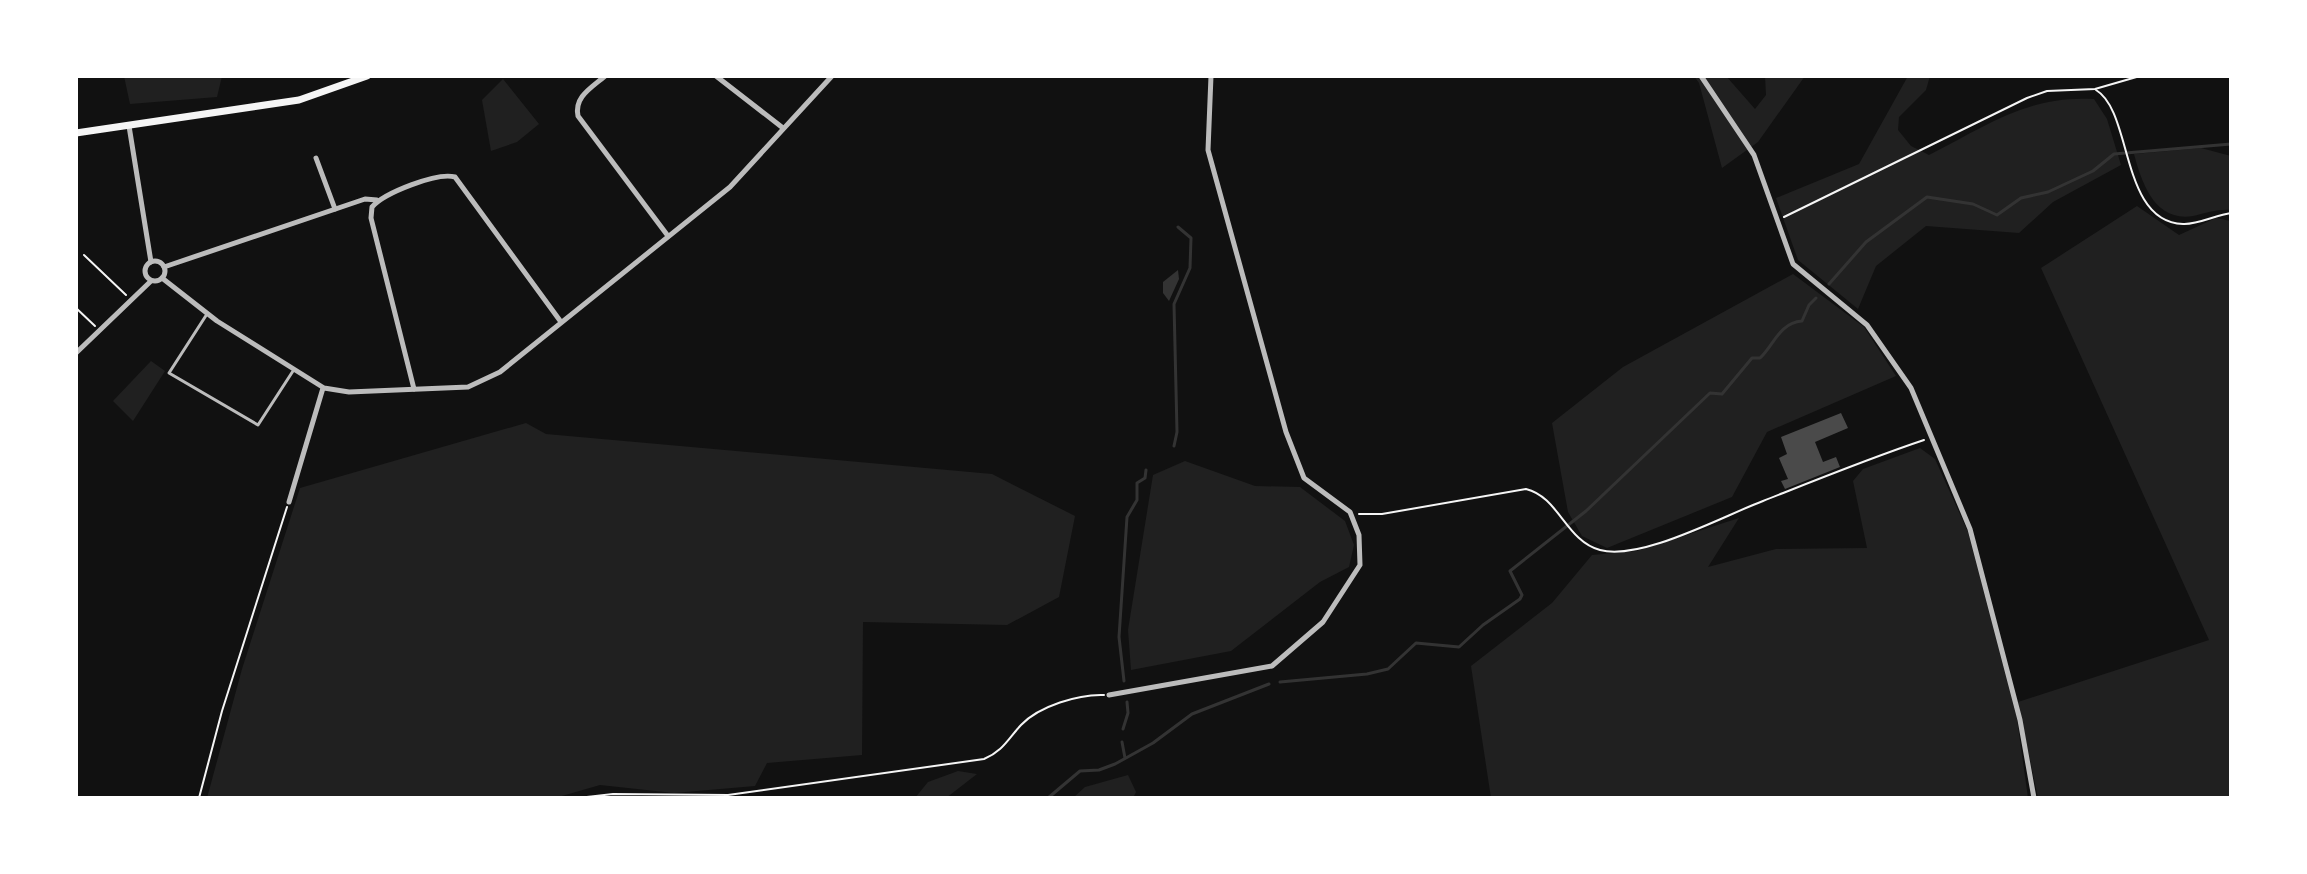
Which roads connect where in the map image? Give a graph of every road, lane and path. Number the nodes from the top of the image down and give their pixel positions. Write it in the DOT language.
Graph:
graph roads {
  1 [pos="367,76"];
  2 [pos="605,76"];
  3 [pos="716,76"];
  4 [pos="832,76"];
  5 [pos="1211,76"];
  6 [pos="1701,76"];
  7 [pos="2140,76"];
  8 [pos="2095,89"];
  9 [pos="129,126"];
  10 [pos="783,128"];
  11 [pos="76,133"];
  12 [pos="316,158"];
  13 [pos="378,200"];
  14 [pos="335,209"];
  15 [pos="2231,213"];
  16 [pos="1776,220"];
  17 [pos="668,236"];
  18 [pos="84,255"];
  19 [pos="151,262"];
  20 [pos="164,267"];
  21 [pos="162,278"];
  22 [pos="151,281"];
  23 [pos="130,299"];
  24 [pos="76,308"];
  25 [pos="207,314"];
  26 [pos="561,322"];
  27 [pos="98,330"];
  28 [pos="76,353"];
  29 [pos="293,371"];
  30 [pos="323,388"];
  31 [pos="414,389"];
  32 [pos="1933,438"];
  33 [pos="289,502"];
  34 [pos="1350,512"];
  35 [pos="1109,695"];
  36 [pos="199,798"];
  37 [pos="578,798"];
  38 [pos="2034,798"];
  1 -- 9 [label="main road"];
  2 -- 17 [label="street"];
  3 -- 10 [label="street"];
  4 -- 10 [label="street"];
  5 -- 34 [label="street"];
  6 -- 16 [label="street"];
  7 -- 8 [label="path"];
  8 -- 15 [label="path"];
  8 -- 16 [label="path"];
  9 -- 11 [label="main road"];
  9 -- 19 [label="street"];
  10 -- 17 [label="street"];
  12 -- 14 [label="street"];
  13 -- 14 [label="street"];
  13 -- 26 [label="street"];
  13 -- 31 [label="street"];
  14 -- 20 [label="street"];
  16 -- 32 [label="street"];
  17 -- 26 [label="street"];
  18 -- 23 [label="path"];
  19 -- 20 [label="street"];
  19 -- 22 [label="street"];
  20 -- 21 [label="street"];
  21 -- 22 [label="street"];
  21 -- 25 [label="street"];
  22 -- 23 [label="street"];
  23 -- 27 [label="street"];
  24 -- 27 [label="path"];
  25 -- 29 [label="street"];
  25 -- 29 [label="lane"];
  26 -- 31 [label="street"];
  27 -- 28 [label="street"];
  29 -- 30 [label="street"];
  30 -- 31 [label="street"];
  30 -- 33 [label="street"];
  32 -- 34 [label="path"];
  32 -- 38 [label="street"];
  33 -- 36 [label="path"];
  34 -- 35 [label="street"];
  35 -- 37 [label="path"];
}
